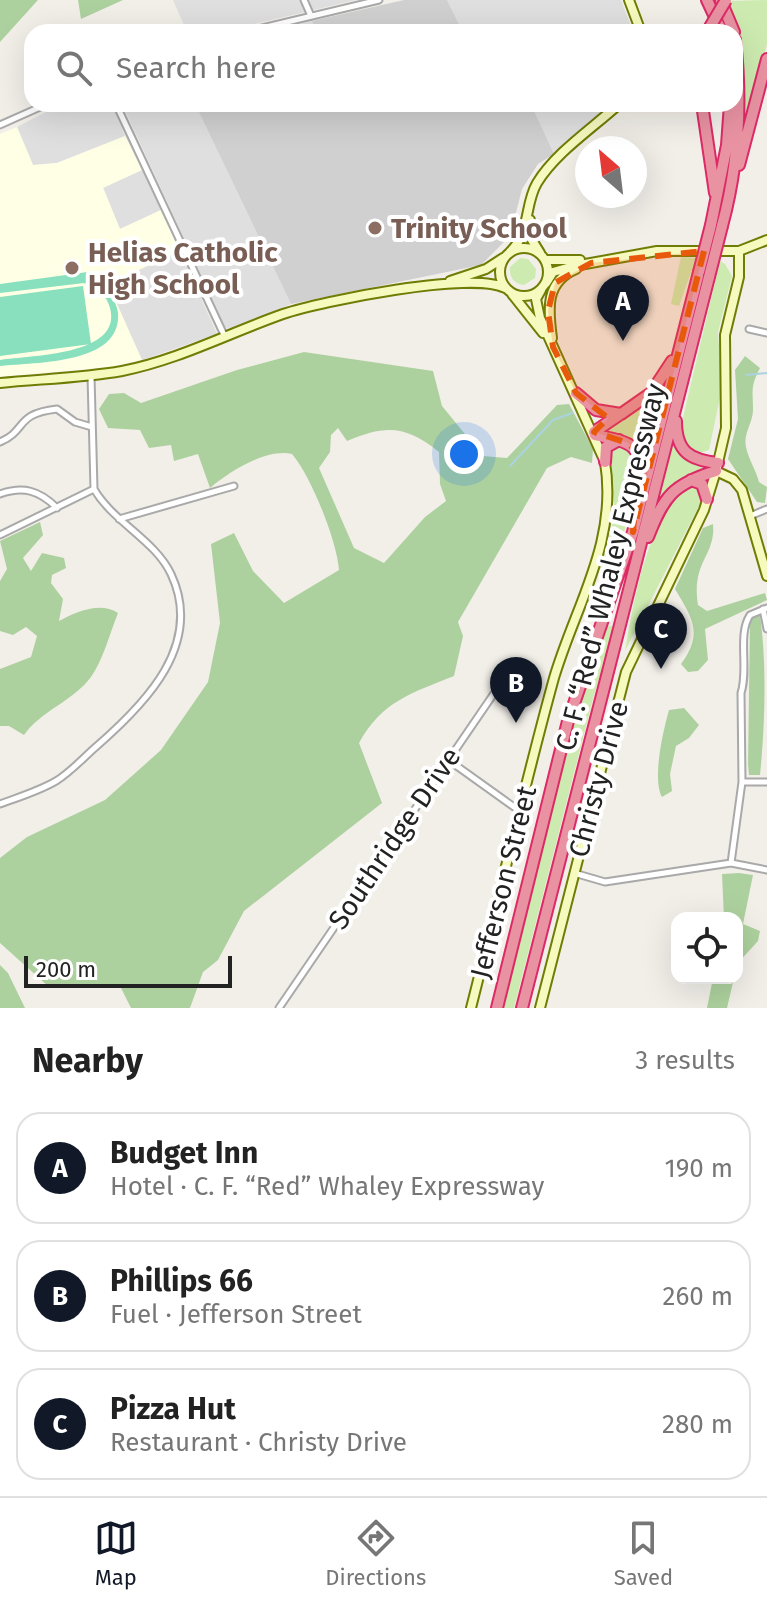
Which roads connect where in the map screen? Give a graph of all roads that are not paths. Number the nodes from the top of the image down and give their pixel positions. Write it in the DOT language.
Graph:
graph roads {
  1 [pos="304,0"];
  2 [pos="379,0"];
  3 [pos="629,0"];
  4 [pos="707,0"];
  5 [pos="723,0"];
  6 [pos="311,16"];
  7 [pos="278,24"];
  8 [pos="638,24"];
  9 [pos="711,24"];
  10 [pos="718,24"];
  11 [pos="731,24"];
  12 [pos="767,59"];
  13 [pos="29,112"];
  14 [pos="120,112"];
  15 [pos="610,112"];
  16 [pos="703,112"];
  17 [pos="729,112"];
  18 [pos="737,112"];
  19 [pos="0,125"];
  20 [pos="734,182"];
  21 [pos="717,207"];
  22 [pos="529,212"];
  23 [pos="717,226"];
  24 [pos="767,240"];
  25 [pos="739,251"];
  26 [pos="507,255"];
  27 [pos="543,256"];
  28 [pos="605,260"];
  29 [pos="591,263"];
  30 [pos="704,274"];
  31 [pos="438,285"];
  32 [pos="544,286"];
  33 [pos="508,290"];
  34 [pos="749,329"];
  35 [pos="684,333"];
  36 [pos="767,333"];
  37 [pos="226,338"];
  38 [pos="553,347"];
  39 [pos="91,375"];
  40 [pos="0,383"];
  41 [pos="576,393"];
  42 [pos="676,405"];
  43 [pos="621,414"];
  44 [pos="92,427"];
  45 [pos="595,433"];
  46 [pos="620,440"];
  47 [pos="0,442"];
  48 [pos="605,462"];
  49 [pos="717,467"];
  50 [pos="685,481"];
  51 [pos="234,486"];
  52 [pos="94,489"];
  53 [pos="0,494"];
  54 [pos="707,499"];
  55 [pos="57,508"];
  56 [pos="767,509"];
  57 [pos="750,516"];
  58 [pos="118,519"];
  59 [pos="633,532"];
  60 [pos="0,535"];
  61 [pos="633,572"];
  62 [pos="767,576"];
  63 [pos="765,608"];
  64 [pos="767,629"];
  65 [pos="510,670"];
  66 [pos="447,759"];
  67 [pos="742,782"];
  68 [pos="767,782"];
  69 [pos="0,804"];
  70 [pos="521,812"];
  71 [pos="731,863"];
  72 [pos="767,870"];
  73 [pos="573,872"];
  74 [pos="279,1008"];
  75 [pos="471,1008"];
  76 [pos="497,1008"];
  77 [pos="522,1008"];
  78 [pos="540,1008"];
  1 -- 6 [label="street"];
  2 -- 6 [label="street"];
  3 -- 8 [label="main road"];
  4 -- 10 [label="highway"];
  5 -- 9 [label="highway, bridge"];
  5 -- 11 [label="highway"];
  6 -- 7 [label="street"];
  12 -- 20 [label="highway"];
  13 -- 19 [label="street"];
  14 -- 37 [label="street"];
  15 -- 22 [label="main road"];
  16 -- 21 [label="highway"];
  17 -- 21 [label="highway, C. F. “Red” Whaley Expressway"];
  18 -- 20 [label="highway, C. F. “Red” Whaley Expressway"];
  20 -- 23 [label="highway, C. F. “Red” Whaley Expressway"];
  21 -- 23 [label="highway, C. F. “Red” Whaley Expressway"];
  22 -- 26 [label="main road"];
  22 -- 27 [label="main road"];
  23 -- 30 [label="highway, C. F. “Red” Whaley Expressway, bridge"];
  24 -- 25 [label="main road"];
  25 -- 28 [label="main road"];
  25 -- 49 [label="main road, Christy Drive"];
  26 -- 27 [label="main road"];
  26 -- 31 [label="main road"];
  26 -- 33 [label="main road"];
  27 -- 28 [label="main road"];
  27 -- 32 [label="main road"];
  28 -- 29 [label="main road"];
  29 -- 32 [label="main road"];
  29 -- 38 [label="main road"];
  30 -- 35 [label="highway, C. F. “Red” Whaley Expressway"];
  30 -- 42 [label="highway, C. F. “Red” Whaley Expressway"];
  31 -- 33 [label="main road"];
  31 -- 37 [label="main road"];
  32 -- 33 [label="main road"];
  32 -- 38 [label="main road"];
  33 -- 38 [label="main road"];
  34 -- 36 [label="street"];
  35 -- 43 [label="highway"];
  35 -- 59 [label="highway, C. F. “Red” Whaley Expressway"];
  37 -- 39 [label="main road"];
  38 -- 41 [label="main road, Jefferson Street"];
  39 -- 40 [label="main road"];
  39 -- 44 [label="street"];
  41 -- 43 [label="highway"];
  41 -- 45 [label="main road, Jefferson Street"];
  42 -- 49 [label="highway"];
  42 -- 61 [label="highway, C. F. “Red” Whaley Expressway"];
  43 -- 45 [label="highway"];
  44 -- 47 [label="street"];
  44 -- 52 [label="street"];
  45 -- 46 [label="highway"];
  45 -- 48 [label="main road, Jefferson Street"];
  46 -- 48 [label="highway"];
  46 -- 59 [label="highway"];
  48 -- 70 [label="main road, Jefferson Street"];
  49 -- 50 [label="highway"];
  49 -- 54 [label="main road, Christy Drive"];
  49 -- 57 [label="main road"];
  50 -- 54 [label="highway"];
  50 -- 61 [label="highway"];
  51 -- 58 [label="street"];
  52 -- 55 [label="street"];
  52 -- 58 [label="street"];
  53 -- 55 [label="street"];
  54 -- 73 [label="main road, Christy Drive"];
  55 -- 60 [label="street"];
  56 -- 57 [label="street"];
  57 -- 62 [label="main road"];
  58 -- 69 [label="street"];
  59 -- 76 [label="highway, C. F. “Red” Whaley Expressway"];
  61 -- 77 [label="highway, C. F. “Red” Whaley Expressway"];
  63 -- 64 [label="street"];
  63 -- 67 [label="street"];
  65 -- 66 [label="street, Southridge Drive"];
  66 -- 70 [label="street"];
  66 -- 74 [label="street, Southridge Drive"];
  67 -- 68 [label="street"];
  67 -- 71 [label="street"];
  70 -- 75 [label="main road, Jefferson Street"];
  71 -- 72 [label="street"];
  71 -- 73 [label="street"];
  73 -- 78 [label="main road, Christy Drive"];
}
